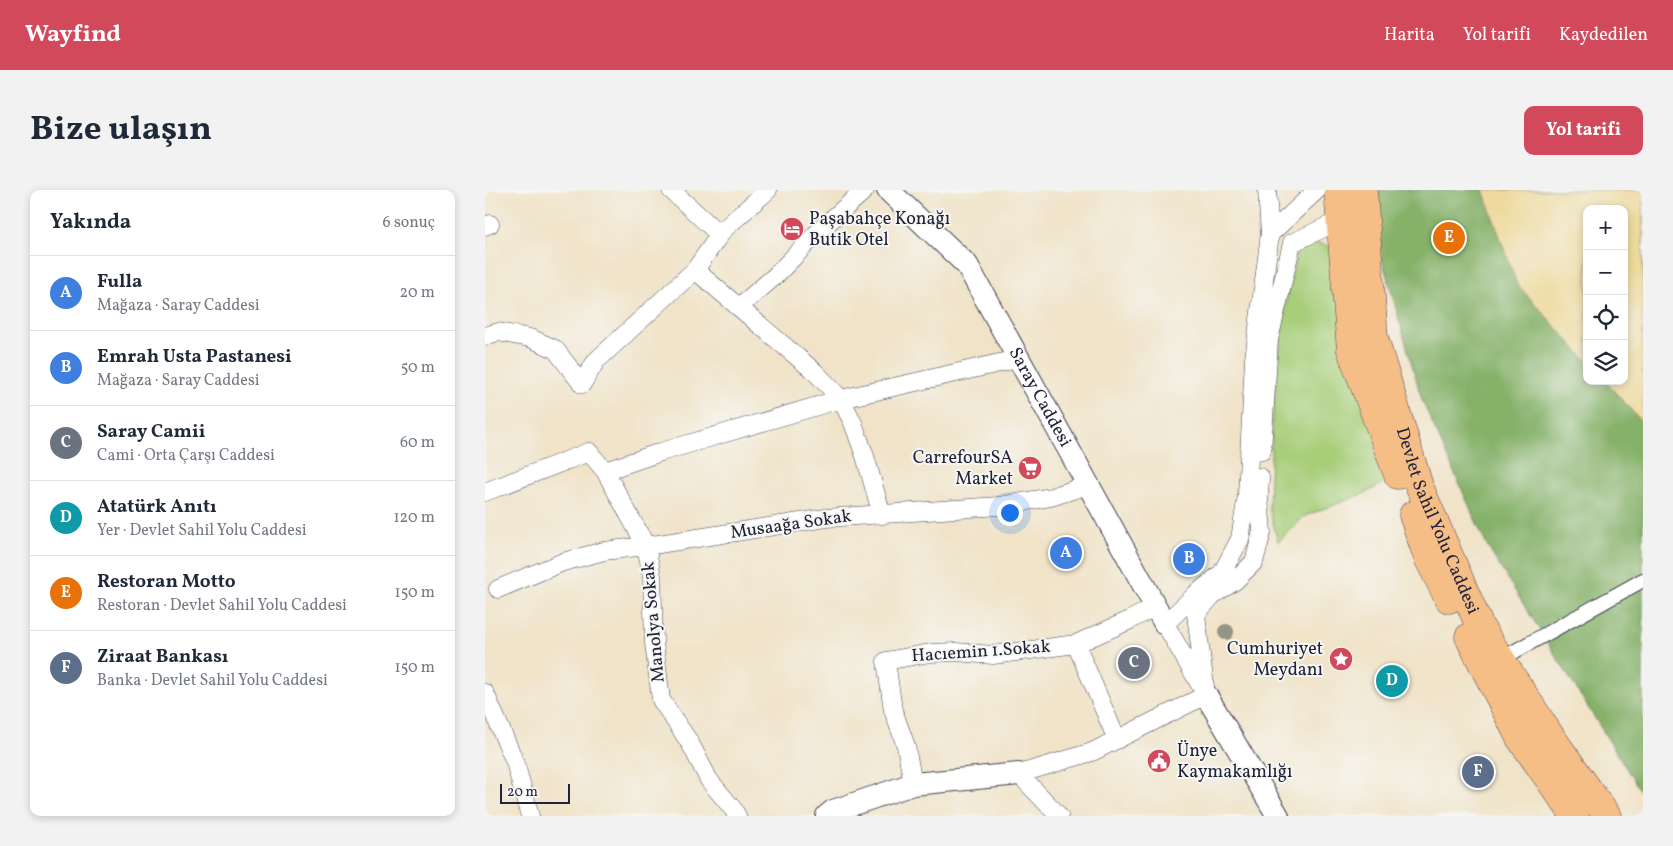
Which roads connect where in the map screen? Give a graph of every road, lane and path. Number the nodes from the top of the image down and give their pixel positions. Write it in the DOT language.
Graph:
graph roads {
  1 [pos="671,190"];
  2 [pos="768,190"];
  3 [pos="865,190"];
  4 [pos="888,190"];
  5 [pos="1267,190"];
  6 [pos="1317,190"];
  7 [pos="1338,190"];
  8 [pos="1364,199"];
  9 [pos="1333,232"];
  10 [pos="1270,234"];
  11 [pos="720,235"];
  12 [pos="695,270"];
  13 [pos="739,307"];
  14 [pos="485,336"];
  15 [pos="1017,359"];
  16 [pos="841,399"];
  17 [pos="605,471"];
  18 [pos="1088,485"];
  19 [pos="485,492"];
  20 [pos="882,515"];
  21 [pos="646,546"];
  22 [pos="1643,580"];
  23 [pos="498,589"];
  24 [pos="1160,615"];
  25 [pos="1076,644"];
  26 [pos="1501,659"];
  27 [pos="485,692"];
  28 [pos="1206,695"];
  29 [pos="1117,740"];
  30 [pos="1019,774"];
  31 [pos="913,784"];
  32 [pos="530,816"];
  33 [pos="737,816"];
  34 [pos="827,816"];
  35 [pos="1059,816"];
  36 [pos="1278,816"];
  37 [pos="1575,816"];
  38 [pos="1607,816"];
  1 -- 11 [label="street"];
  2 -- 11 [label="street"];
  3 -- 13 [label="street"];
  4 -- 15 [label="street, Saray Caddesi"];
  5 -- 10 [label="street, Hacıemin 1.Sokak"];
  6 -- 10 [label="street"];
  7 -- 9 [label="main road, Devlet Sahil Yolu Caddesi"];
  8 -- 9 [label="street"];
  8 -- 26 [label="main road, Devlet Sahil Yolu Caddesi"];
  9 -- 28 [label="street"];
  9 -- 37 [label="main road, Devlet Sahil Yolu Caddesi"];
  10 -- 24 [label="street, Hacıemin 1.Sokak"];
  11 -- 12 [label="street"];
  12 -- 13 [label="street"];
  12 -- 14 [label="street"];
  13 -- 16 [label="street"];
  15 -- 16 [label="street"];
  15 -- 18 [label="street, Saray Caddesi"];
  16 -- 17 [label="street"];
  16 -- 20 [label="street"];
  17 -- 19 [label="street, Manolya Sokak"];
  17 -- 21 [label="street, Manolya Sokak"];
  18 -- 20 [label="street, Musaağa Sokak"];
  18 -- 24 [label="street, Saray Caddesi"];
  20 -- 21 [label="street, Musaağa Sokak"];
  21 -- 23 [label="street, Musaağa Sokak"];
  21 -- 33 [label="street, Manolya Sokak"];
  22 -- 26 [label="street"];
  24 -- 25 [label="street, Hacıemin 1.Sokak"];
  24 -- 28 [label="street"];
  25 -- 29 [label="street"];
  25 -- 31 [label="street, Hacıemin 1.Sokak"];
  26 -- 38 [label="main road, Devlet Sahil Yolu Caddesi"];
  27 -- 32 [label="street"];
  28 -- 29 [label="street"];
  28 -- 36 [label="street"];
  29 -- 30 [label="street"];
  30 -- 31 [label="street"];
  30 -- 35 [label="street"];
  31 -- 34 [label="street"];
}
